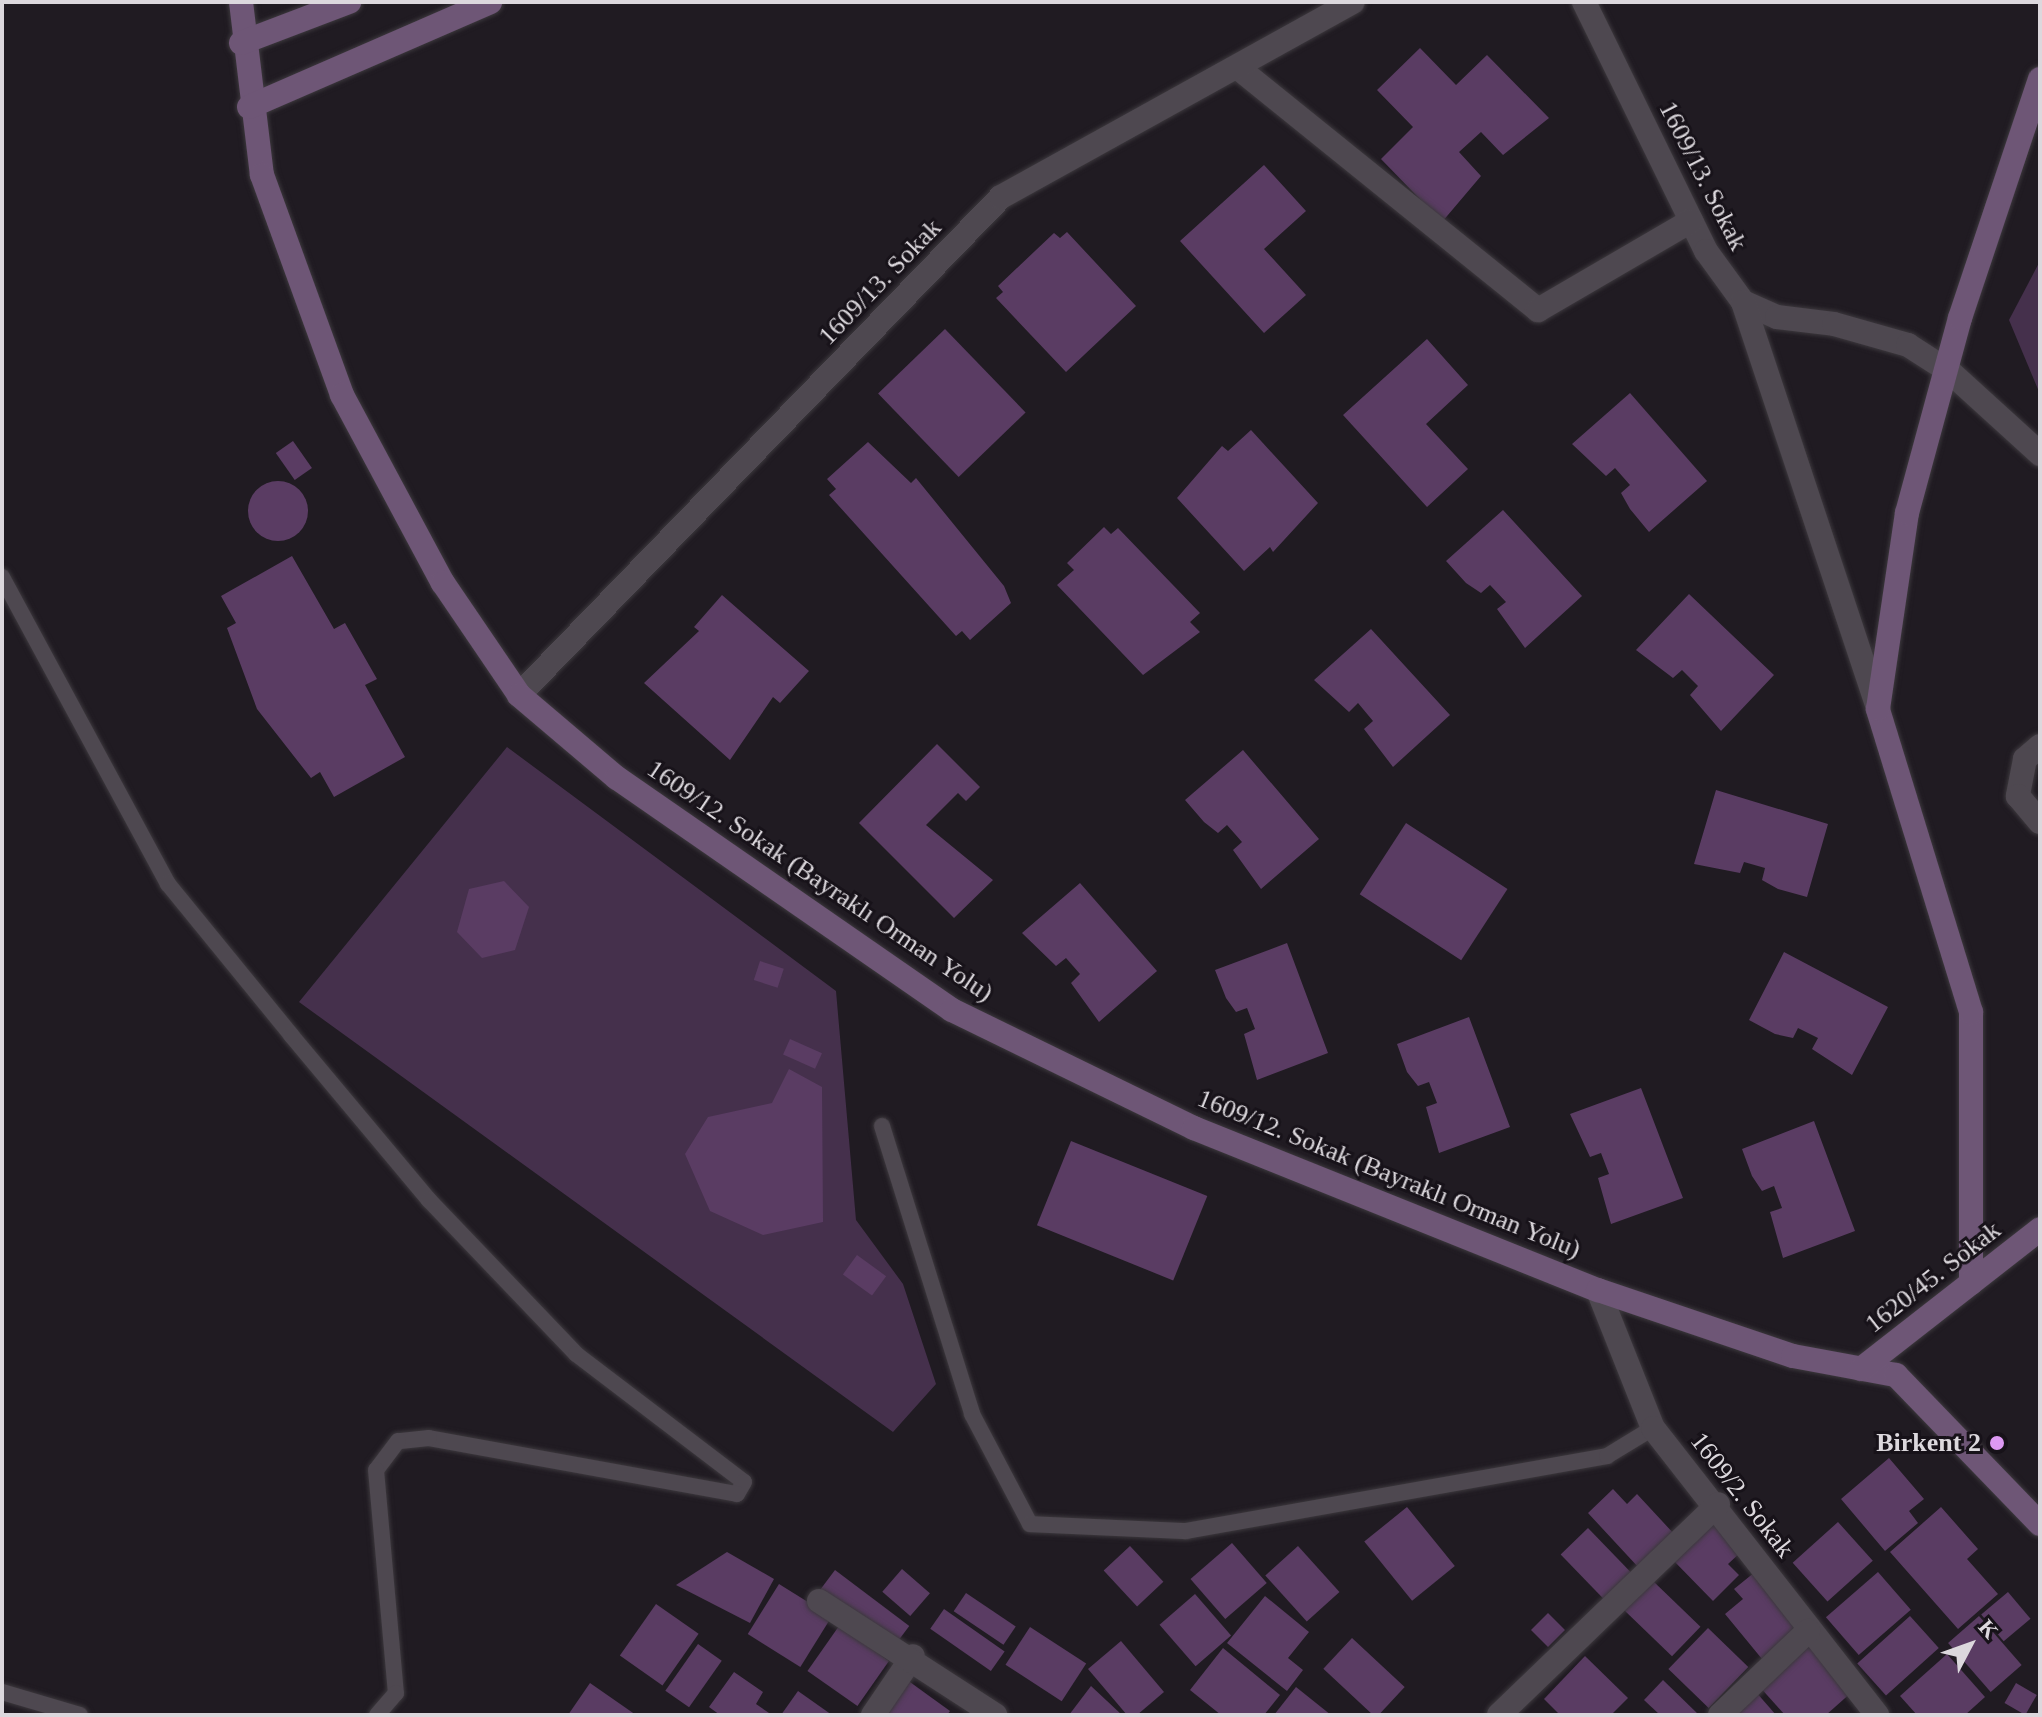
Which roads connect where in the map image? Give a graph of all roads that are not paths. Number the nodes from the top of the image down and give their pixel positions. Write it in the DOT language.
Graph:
graph roads {
  1 [pos="241,2"];
  2 [pos="349,2"];
  3 [pos="490,2"];
  4 [pos="1353,2"];
  5 [pos="1584,2"];
  6 [pos="241,43"];
  7 [pos="1237,67"];
  8 [pos="2040,79"];
  9 [pos="249,107"];
  10 [pos="1691,221"];
  11 [pos="1743,302"];
  12 [pos="1950,372"];
  13 [pos="2040,454"];
  14 [pos="2,577"];
  15 [pos="519,695"];
  16 [pos="1878,709"];
  17 [pos="2040,746"];
  18 [pos="2040,822"];
  19 [pos="882,1126"];
  20 [pos="2040,1229"];
  21 [pos="1971,1283"];
  22 [pos="1598,1290"];
  23 [pos="1861,1369"];
  24 [pos="1653,1428"];
  25 [pos="1718,1504"];
  26 [pos="2040,1524"];
  27 [pos="819,1601"];
  28 [pos="1808,1631"];
  29 [pos="913,1656"];
  30 [pos="2,1692"];
  31 [pos="80,1715"];
  32 [pos="377,1715"];
  33 [pos="873,1715"];
  34 [pos="995,1715"];
  35 [pos="1499,1715"];
  36 [pos="1720,1715"];
  37 [pos="1877,1715"];
  1 -- 6 [label="main road, 1609/12. Sokak (Bayraklı Orman Yolu)"];
  2 -- 6 [label="main road"];
  3 -- 9 [label="main road"];
  4 -- 7 [label="street, 1609/13. Sokak"];
  5 -- 10 [label="street, 1609/13. Sokak"];
  6 -- 9 [label="main road, 1609/12. Sokak (Bayraklı Orman Yolu)"];
  7 -- 10 [label="street"];
  7 -- 15 [label="street, 1609/13. Sokak"];
  8 -- 12 [label="main road"];
  9 -- 15 [label="main road, 1609/12. Sokak (Bayraklı Orman Yolu)"];
  10 -- 11 [label="street, 1609/13. Sokak"];
  11 -- 12 [label="street"];
  11 -- 16 [label="street, 1609/13. Sokak"];
  12 -- 13 [label="street"];
  12 -- 16 [label="main road"];
  14 -- 32 [label="lane"];
  15 -- 22 [label="main road, 1609/12. Sokak (Bayraklı Orman Yolu)"];
  16 -- 21 [label="main road"];
  17 -- 18 [label="street"];
  19 -- 24 [label="lane"];
  20 -- 21 [label="main road, 1620/45. Sokak"];
  21 -- 23 [label="main road, 1620/45. Sokak"];
  22 -- 23 [label="main road, 1609/12. Sokak (Bayraklı Orman Yolu)"];
  22 -- 24 [label="street, 1609/2. Sokak"];
  23 -- 26 [label="main road, 1609/12. Sokak (Bayraklı Orman Yolu)"];
  24 -- 25 [label="street, 1609/2. Sokak"];
  25 -- 28 [label="street, 1609/2. Sokak"];
  25 -- 35 [label="street"];
  27 -- 29 [label="street"];
  28 -- 36 [label="street"];
  28 -- 37 [label="street, 1609/2. Sokak"];
  29 -- 33 [label="street"];
  29 -- 34 [label="street"];
  30 -- 31 [label="lane"];
}
